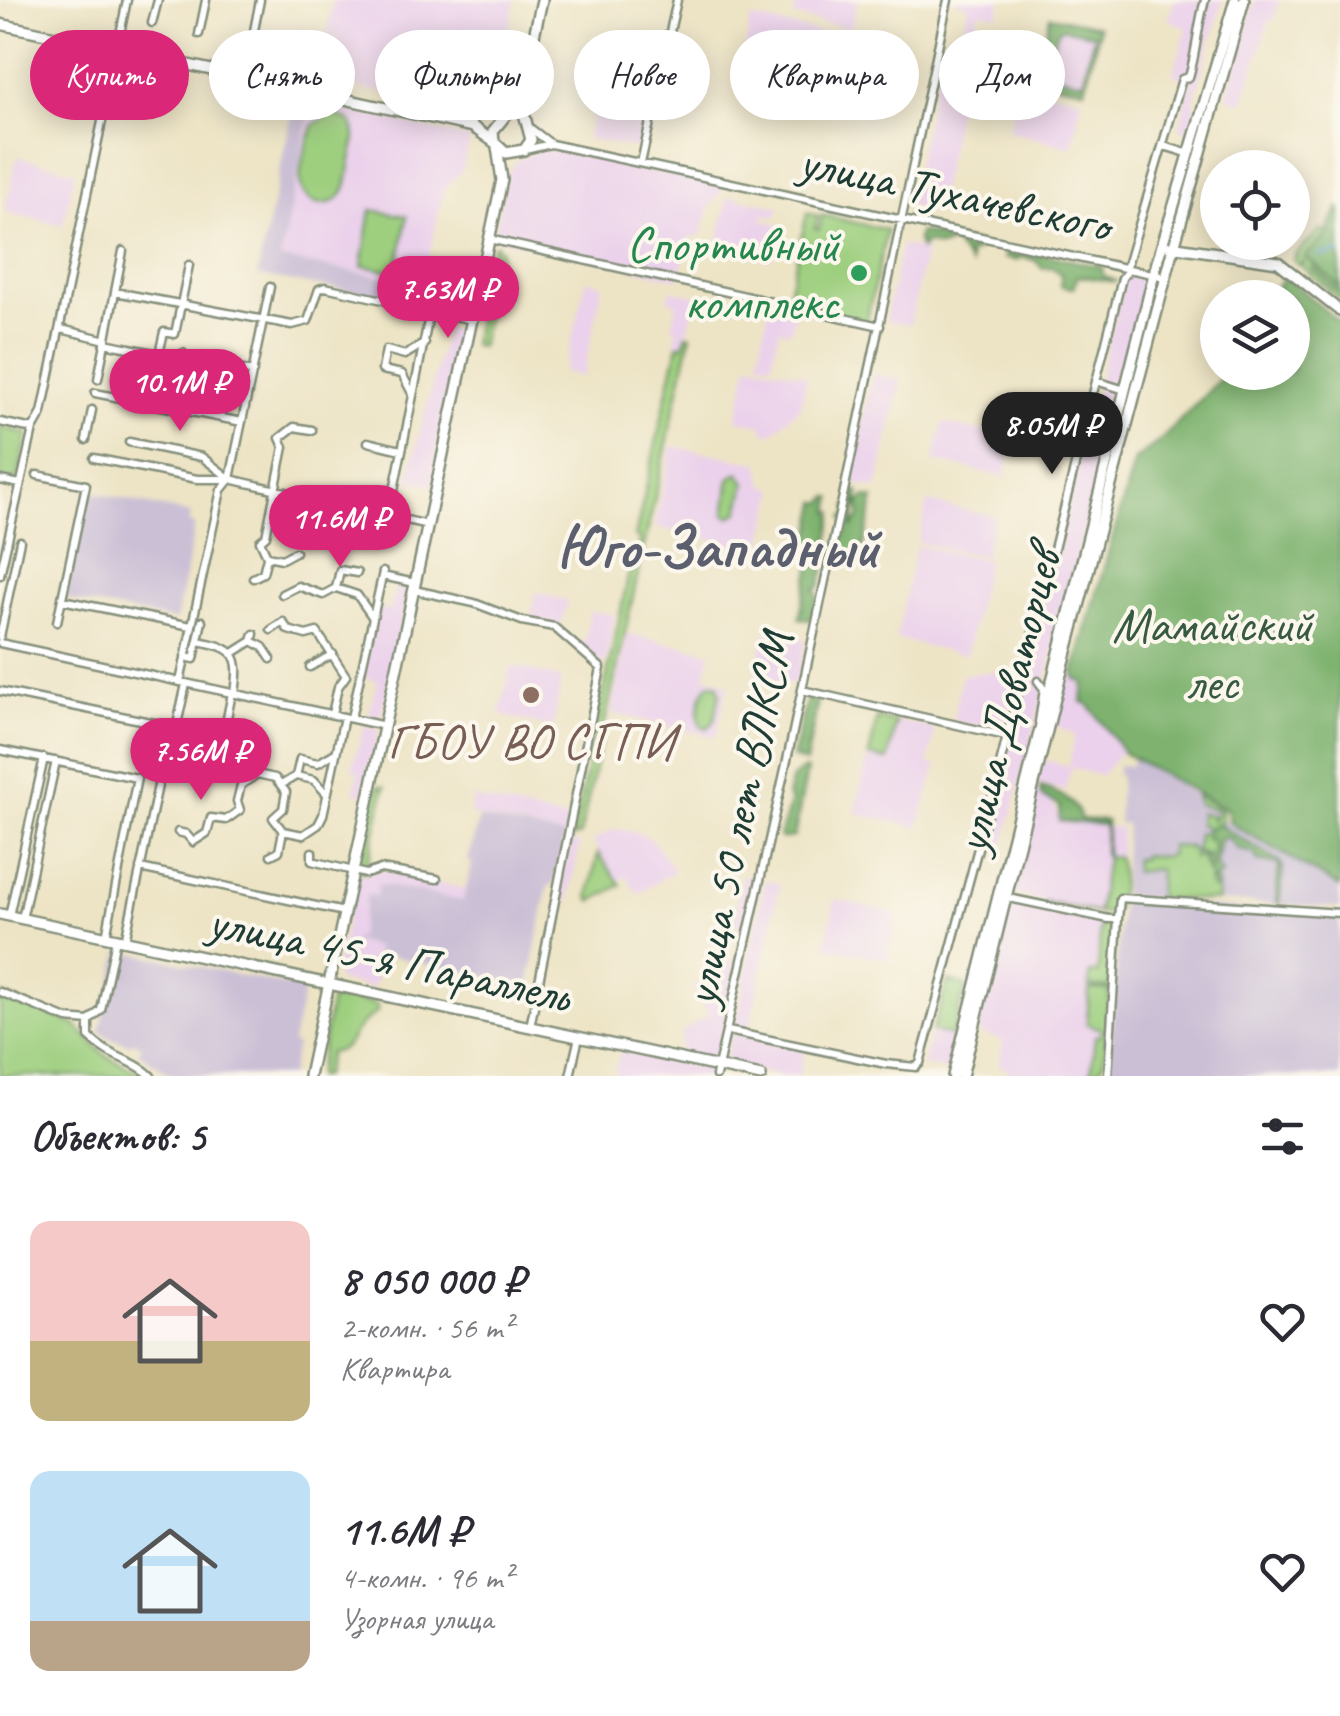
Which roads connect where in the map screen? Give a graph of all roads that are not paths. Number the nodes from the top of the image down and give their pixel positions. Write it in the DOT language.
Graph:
graph roads {
  1 [pos="127,0"];
  2 [pos="158,0"];
  3 [pos="206,0"];
  4 [pos="260,0"];
  5 [pos="542,0"];
  6 [pos="677,0"];
  7 [pos="948,0"];
  8 [pos="1205,0"];
  9 [pos="1235,0"];
  10 [pos="1244,0"];
  11 [pos="152,23"];
  12 [pos="0,24"];
  13 [pos="30,30"];
  14 [pos="121,30"];
  15 [pos="253,30"];
  16 [pos="535,30"];
  17 [pos="198,34"];
  18 [pos="355,101"];
  19 [pos="103,120"];
  20 [pos="497,120"];
  21 [pos="499,120"];
  22 [pos="520,120"];
  23 [pos="527,120"];
  24 [pos="529,125"];
  25 [pos="473,127"];
  26 [pos="551,144"];
  27 [pos="495,145"];
  28 [pos="1164,146"];
  29 [pos="521,152"];
  30 [pos="1190,154"];
  31 [pos="642,163"];
  32 [pos="503,174"];
  33 [pos="902,220"];
  34 [pos="489,239"];
  35 [pos="1172,245"];
  36 [pos="123,251"];
  37 [pos="189,265"];
  38 [pos="1130,269"];
  39 [pos="1155,274"];
  40 [pos="1166,277"];
  41 [pos="270,287"];
  42 [pos="115,292"];
  43 [pos="1151,294"];
  44 [pos="181,305"];
  45 [pos="1340,308"];
  46 [pos="430,311"];
  47 [pos="264,320"];
  48 [pos="472,320"];
  49 [pos="880,326"];
  50 [pos="61,329"];
  51 [pos="106,341"];
  52 [pos="425,343"];
  53 [pos="182,353"];
  54 [pos="160,354"];
  55 [pos="253,372"];
  56 [pos="98,379"];
  57 [pos="1096,381"];
  58 [pos="1126,390"];
  59 [pos="95,392"];
  60 [pos="413,396"];
  61 [pos="161,406"];
  62 [pos="92,410"];
  63 [pos="0,422"];
  64 [pos="242,422"];
  65 [pos="34,429"];
  66 [pos="312,430"];
  67 [pos="86,440"];
  68 [pos="130,442"];
  69 [pos="368,442"];
  70 [pos="401,450"];
  71 [pos="94,458"];
  72 [pos="37,475"];
  73 [pos="230,479"];
  74 [pos="0,480"];
  75 [pos="20,484"];
  76 [pos="276,489"];
  77 [pos="389,515"];
  78 [pos="428,525"];
  79 [pos="20,541"];
  80 [pos="294,552"];
  81 [pos="267,556"];
  82 [pos="357,574"];
  83 [pos="0,575"];
  84 [pos="253,578"];
  85 [pos="415,587"];
  86 [pos="336,588"];
  87 [pos="282,594"];
  88 [pos="62,600"];
  89 [pos="374,619"];
  90 [pos="57,622"];
  91 [pos="202,622"];
  92 [pos="192,626"];
  93 [pos="271,630"];
  94 [pos="0,636"];
  95 [pos="198,642"];
  96 [pos="234,653"];
  97 [pos="332,654"];
  98 [pos="185,657"];
  99 [pos="271,658"];
  100 [pos="310,667"];
  101 [pos="1057,673"];
  102 [pos="1021,677"];
  103 [pos="1038,681"];
  104 [pos="183,683"];
  105 [pos="802,690"];
  106 [pos="0,691"];
  107 [pos="234,693"];
  108 [pos="332,714"];
  109 [pos="347,717"];
  110 [pos="1039,724"];
  111 [pos="385,726"];
  112 [pos="176,728"];
  113 [pos="217,730"];
  114 [pos="1006,736"];
  115 [pos="252,742"];
  116 [pos="227,744"];
  117 [pos="243,748"];
  118 [pos="0,750"];
  119 [pos="336,752"];
  120 [pos="44,758"];
  121 [pos="224,760"];
  122 [pos="56,761"];
  123 [pos="241,765"];
  124 [pos="213,767"];
  125 [pos="296,776"];
  126 [pos="250,779"];
  127 [pos="280,785"];
  128 [pos="327,794"];
  129 [pos="283,831"];
  130 [pos="178,832"];
  131 [pos="312,852"];
  132 [pos="271,855"];
  133 [pos="140,868"];
  134 [pos="353,870"];
  135 [pos="437,880"];
  136 [pos="1001,896"];
  137 [pos="344,912"];
  138 [pos="1340,913"];
  139 [pos="4,915"];
  140 [pos="22,919"];
  141 [pos="1118,920"];
  142 [pos="116,939"];
  143 [pos="329,984"];
  144 [pos="0,992"];
  145 [pos="89,1022"];
  146 [pos="530,1027"];
  147 [pos="728,1031"];
  148 [pos="579,1037"];
  149 [pos="718,1071"];
  150 [pos="151,1076"];
  151 [pos="309,1076"];
  152 [pos="570,1076"];
  153 [pos="762,1076"];
  154 [pos="953,1076"];
  155 [pos="962,1076"];
  156 [pos="1108,1076"];
  1 -- 14 [label="street"];
  2 -- 11 [label="street"];
  3 -- 17 [label="street"];
  4 -- 15 [label="street"];
  5 -- 16 [label="main road"];
  6 -- 31 [label="street"];
  7 -- 33 [label="street, улица 50 лет ВЛКСМ"];
  8 -- 28 [label="street"];
  9 -- 30 [label="main road, улица Доваторцев"];
  10 -- 35 [label="main road, улица Доваторцев"];
  12 -- 13 [label="main road"];
  18 -- 25 [label="main road"];
  19 -- 50 [label="street"];
  20 -- 25 [label="main road"];
  21 -- 27 [label="main road"];
  22 -- 24 [label="main road"];
  23 -- 24 [label="main road"];
  24 -- 26 [label="street, улица Тухачевского"];
  24 -- 29 [label="main road"];
  25 -- 27 [label="main road"];
  26 -- 29 [label="street, улица Тухачевского"];
  26 -- 31 [label="street, улица Тухачевского"];
  27 -- 29 [label="main road"];
  27 -- 32 [label="main road"];
  28 -- 30 [label="street"];
  28 -- 38 [label="street"];
  29 -- 32 [label="main road"];
  30 -- 35 [label="main road, улица Доваторцев"];
  31 -- 33 [label="street, улица Тухачевского"];
  32 -- 34 [label="main road"];
  33 -- 38 [label="street, улица Тухачевского"];
  33 -- 49 [label="street, улица 50 лет ВЛКСМ"];
  34 -- 48 [label="main road"];
  34 -- 49 [label="street"];
  35 -- 38 [label="street"];
  35 -- 39 [label="main road, улица Доваторцев"];
  35 -- 40 [label="main road, улица Доваторцев"];
  35 -- 45 [label="main road"];
  36 -- 42 [label="street"];
  37 -- 44 [label="street"];
  38 -- 39 [label="street, улица Тухачевского"];
  38 -- 43 [label="street"];
  38 -- 57 [label="street"];
  39 -- 40 [label="street, улица Тухачевского"];
  39 -- 43 [label="main road, улица Доваторцев"];
  40 -- 101 [label="main road, улица Доваторцев"];
  41 -- 47 [label="street"];
  42 -- 44 [label="street"];
  42 -- 51 [label="street"];
  43 -- 58 [label="main road, улица Доваторцев"];
  44 -- 47 [label="street"];
  44 -- 54 [label="street"];
  46 -- 47 [label="street"];
  46 -- 48 [label="street"];
  46 -- 52 [label="street"];
  47 -- 55 [label="street"];
  48 -- 78 [label="main road"];
  49 -- 105 [label="street, улица 50 лет ВЛКСМ"];
  50 -- 51 [label="street"];
  50 -- 65 [label="street"];
  51 -- 54 [label="street"];
  51 -- 56 [label="street"];
  52 -- 60 [label="street"];
  52 -- 60 [label="street"];
  53 -- 55 [label="street"];
  54 -- 61 [label="street"];
  55 -- 64 [label="street"];
  57 -- 58 [label="street"];
  57 -- 102 [label="street"];
  58 -- 101 [label="main road, улица Доваторцев"];
  59 -- 61 [label="street"];
  60 -- 70 [label="street"];
  61 -- 64 [label="street"];
  62 -- 67 [label="street"];
  63 -- 65 [label="street"];
  64 -- 73 [label="street"];
  65 -- 75 [label="street"];
  66 -- 76 [label="street"];
  68 -- 73 [label="street"];
  69 -- 70 [label="street"];
  70 -- 77 [label="street"];
  71 -- 73 [label="street"];
  72 -- 88 [label="street"];
  73 -- 76 [label="street"];
  73 -- 92 [label="street"];
  74 -- 75 [label="street"];
  75 -- 83 [label="street"];
  76 -- 77 [label="street"];
  76 -- 81 [label="street"];
  77 -- 78 [label="street"];
  78 -- 85 [label="main road"];
  79 -- 94 [label="street"];
  80 -- 81 [label="street"];
  81 -- 84 [label="street"];
  82 -- 86 [label="street"];
  85 -- 89 [label="street"];
  85 -- 111 [label="main road"];
  85 -- 146 [label="street"];
  86 -- 87 [label="street"];
  86 -- 89 [label="street"];
  88 -- 90 [label="street"];
  88 -- 92 [label="street"];
  89 -- 109 [label="street"];
  91 -- 95 [label="street"];
  92 -- 98 [label="street"];
  93 -- 97 [label="street"];
  94 -- 104 [label="street"];
  95 -- 96 [label="street"];
  95 -- 98 [label="street"];
  96 -- 99 [label="street"];
  96 -- 107 [label="street"];
  97 -- 100 [label="street"];
  97 -- 108 [label="street"];
  98 -- 104 [label="street"];
  101 -- 103 [label="street"];
  101 -- 110 [label="main road, улица Доваторцев"];
  101 -- 136 [label="main road, улица Доваторцев"];
  102 -- 103 [label="street"];
  102 -- 114 [label="street"];
  103 -- 110 [label="street"];
  104 -- 107 [label="street"];
  104 -- 112 [label="street"];
  105 -- 114 [label="street"];
  105 -- 147 [label="street, улица 50 лет ВЛКСМ"];
  106 -- 112 [label="street"];
  107 -- 108 [label="street"];
  107 -- 113 [label="street"];
  108 -- 109 [label="street"];
  109 -- 111 [label="street"];
  109 -- 119 [label="street"];
  110 -- 136 [label="main road, улица Доваторцев"];
  111 -- 134 [label="main road"];
  112 -- 113 [label="street"];
  112 -- 133 [label="street"];
  113 -- 116 [label="street"];
  114 -- 147 [label="street"];
  115 -- 117 [label="street"];
  116 -- 117 [label="street"];
  116 -- 121 [label="street"];
  117 -- 123 [label="street"];
  118 -- 120 [label="street"];
  119 -- 125 [label="street"];
  119 -- 128 [label="street"];
  120 -- 122 [label="street"];
  120 -- 139 [label="street"];
  121 -- 123 [label="street"];
  121 -- 124 [label="street"];
  122 -- 140 [label="street"];
  122 -- 142 [label="street"];
  123 -- 126 [label="street"];
  125 -- 127 [label="street"];
  125 -- 128 [label="street"];
  126 -- 127 [label="street"];
  126 -- 130 [label="street"];
  127 -- 129 [label="street"];
  128 -- 129 [label="street"];
  129 -- 132 [label="street"];
  131 -- 134 [label="street"];
  133 -- 137 [label="street"];
  133 -- 142 [label="street"];
  134 -- 135 [label="street"];
  134 -- 137 [label="main road"];
  136 -- 141 [label="street"];
  136 -- 154 [label="main road, улица Доваторцев"];
  136 -- 155 [label="main road, улица Доваторцев"];
  137 -- 143 [label="main road"];
  138 -- 141 [label="street"];
  139 -- 140 [label="main road, улица 45-я Параллель"];
  140 -- 142 [label="main road, улица 45-я Параллель"];
  141 -- 156 [label="street"];
  142 -- 143 [label="main road, улица 45-я Параллель"];
  142 -- 145 [label="street"];
  143 -- 146 [label="main road, улица 45-я Параллель"];
  143 -- 151 [label="main road"];
  144 -- 145 [label="street"];
  145 -- 150 [label="street"];
  146 -- 148 [label="main road, улица 45-я Параллель"];
  147 -- 149 [label="street, улица 50 лет ВЛКСМ"];
  148 -- 149 [label="main road, улица 45-я Параллель"];
  148 -- 152 [label="street"];
  149 -- 153 [label="main road, улица 45-я Параллель"];
}
